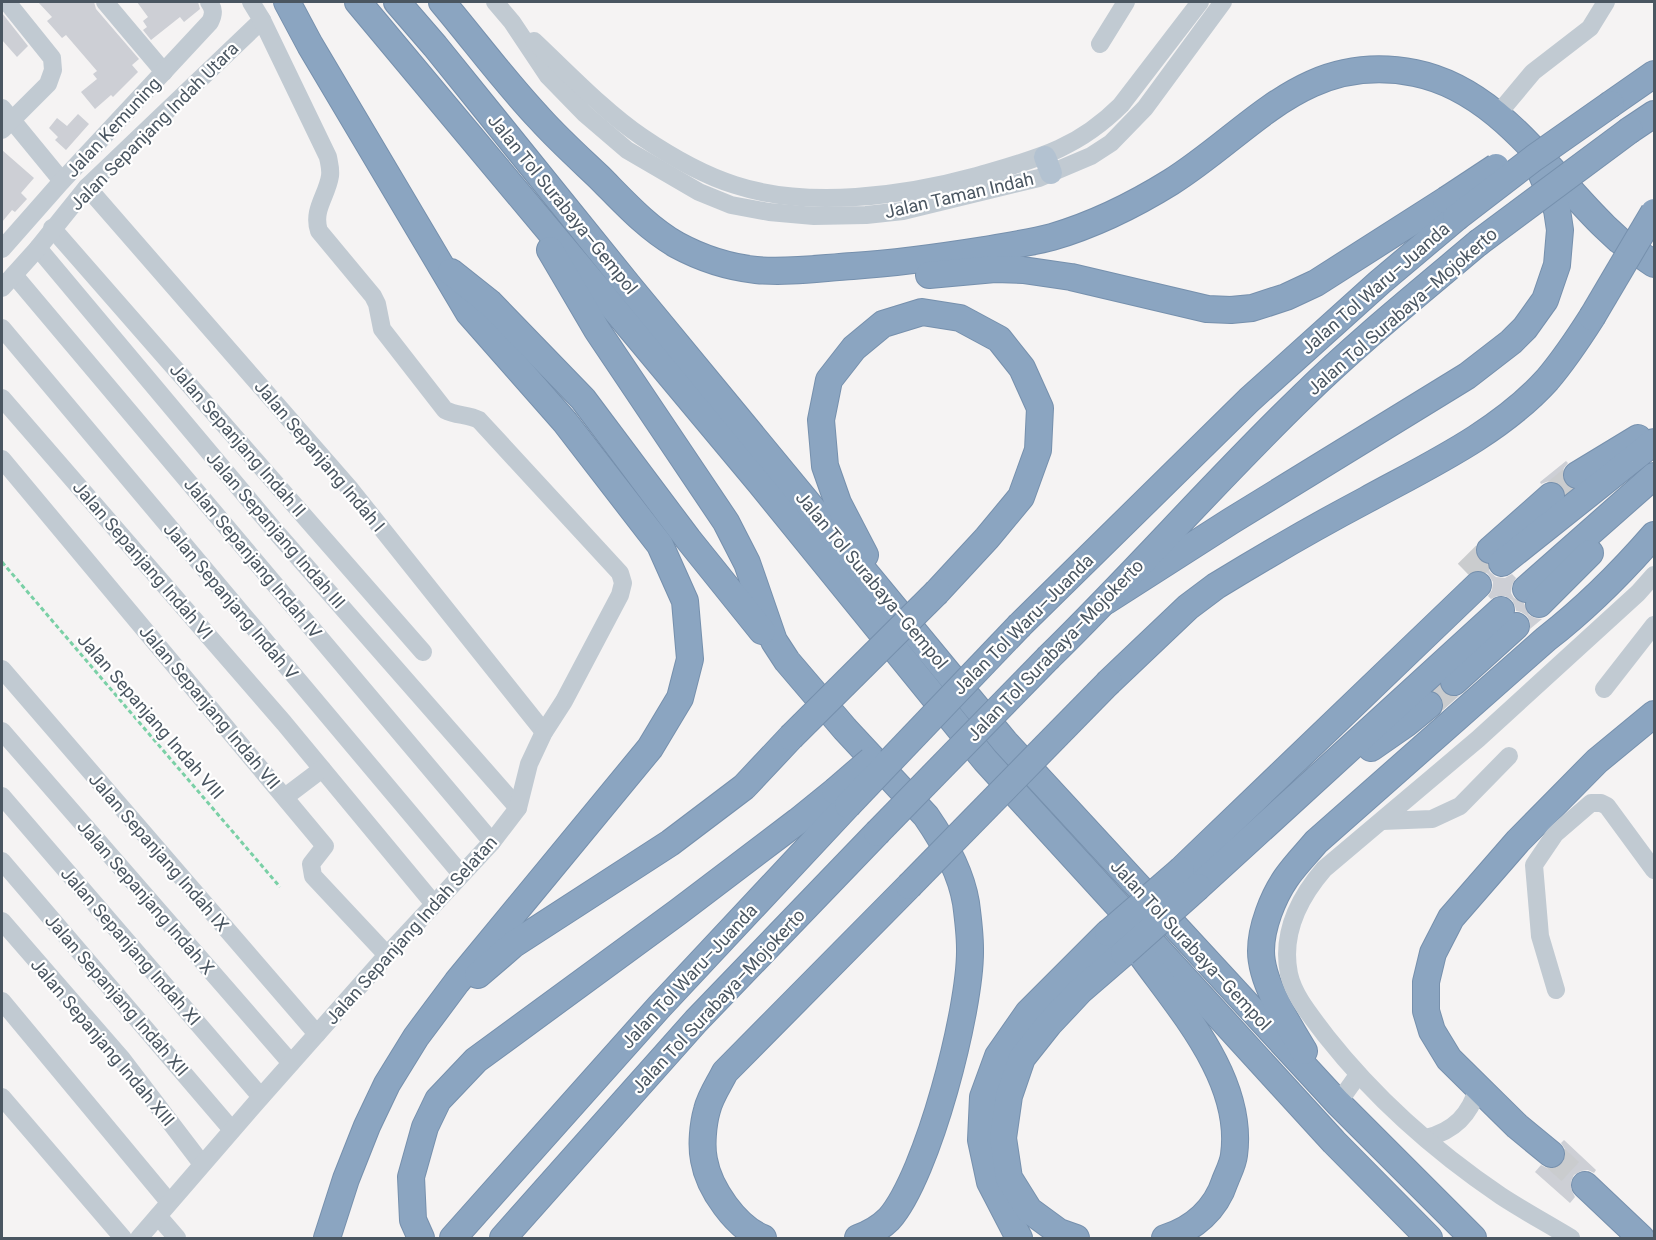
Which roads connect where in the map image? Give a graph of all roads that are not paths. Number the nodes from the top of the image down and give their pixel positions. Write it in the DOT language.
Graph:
graph roads {
  1 [pos="7,2"];
  2 [pos="105,2"];
  3 [pos="209,2"];
  4 [pos="251,2"];
  5 [pos="287,2"];
  6 [pos="358,2"];
  7 [pos="397,2"];
  8 [pos="442,2"];
  9 [pos="495,2"];
  10 [pos="1126,2"];
  11 [pos="1200,2"];
  12 [pos="1223,2"];
  13 [pos="1606,2"];
  14 [pos="262,20"];
  15 [pos="465,29"];
  16 [pos="1100,44"];
  17 [pos="164,72"];
  18 [pos="1654,74"];
  19 [pos="1654,114"];
  20 [pos="5,119"];
  21 [pos="1507,124"];
  22 [pos="1048,165"];
  23 [pos="62,181"];
  24 [pos="87,187"];
  25 [pos="532,209"];
  26 [pos="1451,209"];
  27 [pos="1654,212"];
  28 [pos="52,228"];
  29 [pos="38,248"];
  30 [pos="2,249"];
  31 [pos="439,263"];
  32 [pos="1654,264"];
  33 [pos="8,282"];
  34 [pos="2,328"];
  35 [pos="2,398"];
  36 [pos="1654,429"];
  37 [pos="1654,442"];
  38 [pos="2,459"];
  39 [pos="1577,476"];
  40 [pos="1654,476"];
  41 [pos="1654,482"];
  42 [pos="1551,496"];
  43 [pos="1654,535"];
  44 [pos="1654,575"];
  45 [pos="1472,579"];
  46 [pos="1106,601"];
  47 [pos="1654,625"];
  48 [pos="925,643"];
  49 [pos="423,652"];
  50 [pos="787,661"];
  51 [pos="2,669"];
  52 [pos="1454,682"];
  53 [pos="1604,689"];
  54 [pos="1429,705"];
  55 [pos="1654,714"];
  56 [pos="2,731"];
  57 [pos="544,732"];
  58 [pos="1509,756"];
  59 [pos="322,769"];
  60 [pos="1309,787"];
  61 [pos="2,796"];
  62 [pos="285,797"];
  63 [pos="841,798"];
  64 [pos="518,808"];
  65 [pos="1382,821"];
  66 [pos="492,842"];
  67 [pos="2,861"];
  68 [pos="1077,862"];
  69 [pos="1654,870"];
  70 [pos="461,874"];
  71 [pos="1189,878"];
  72 [pos="434,904"];
  73 [pos="2,921"];
  74 [pos="387,955"];
  75 [pos="1556,990"];
  76 [pos="2,1001"];
  77 [pos="317,1034"];
  78 [pos="416,1037"];
  79 [pos="291,1063"];
  80 [pos="1358,1075"];
  81 [pos="1478,1087"];
  82 [pos="2,1097"];
  83 [pos="261,1097"];
  84 [pos="1333,1098"];
  85 [pos="232,1130"];
  86 [pos="1426,1138"];
  87 [pos="1551,1154"];
  88 [pos="202,1164"];
  89 [pos="1585,1185"];
  90 [pos="164,1209"];
  91 [pos="123,1239"];
  92 [pos="139,1239"];
  93 [pos="177,1239"];
  94 [pos="327,1239"];
  95 [pos="421,1239"];
  96 [pos="453,1239"];
  97 [pos="503,1239"];
  98 [pos="763,1239"];
  99 [pos="858,1239"];
  100 [pos="1018,1239"];
  101 [pos="1076,1239"];
  102 [pos="1165,1239"];
  103 [pos="1429,1239"];
  104 [pos="1473,1239"];
  105 [pos="1571,1239"];
  106 [pos="1641,1239"];
  1 -- 20 [label="street"];
  2 -- 17 [label="street"];
  3 -- 17 [label="street, Jalan Kemuning"];
  4 -- 14 [label="street"];
  5 -- 31 [label="highway"];
  6 -- 25 [label="highway, Jalan Tol Surabaya–Gempol"];
  7 -- 48 [label="highway, Jalan Tol Surabaya–Gempol"];
  8 -- 15 [label="highway"];
  9 -- 22 [label="street, Jalan Taman Indah"];
  10 -- 16 [label="street"];
  11 -- 22 [label="street, Jalan Taman Indah"];
  12 -- 22 [label="street, Jalan Taman Indah"];
  13 -- 21 [label="street"];
  14 -- 24 [label="street, Jalan Sepanjang Indah Utara"];
  14 -- 57 [label="street, Jalan Sepanjang Indah Selatan"];
  15 -- 21 [label="highway"];
  15 -- 26 [label="highway"];
  17 -- 23 [label="street, Jalan Kemuning"];
  18 -- 26 [label="highway, Jalan Tol Waru–Juanda, bridge"];
  19 -- 46 [label="highway, Jalan Tol Surabaya–Mojokerto, bridge"];
  20 -- 23 [label="street"];
  21 -- 32 [label="highway"];
  21 -- 46 [label="highway"];
  23 -- 30 [label="street, Jalan Kemuning"];
  24 -- 28 [label="street, Jalan Sepanjang Indah Utara"];
  24 -- 57 [label="street, Jalan Sepanjang Indah I"];
  25 -- 50 [label="highway"];
  25 -- 68 [label="highway, Jalan Tol Surabaya–Gempol"];
  26 -- 63 [label="highway, Jalan Tol Waru–Juanda, bridge"];
  27 -- 98 [label="highway, bridge"];
  28 -- 29 [label="street, Jalan Sepanjang Indah Utara"];
  28 -- 49 [label="street, Jalan Sepanjang Indah II"];
  29 -- 33 [label="street, Jalan Sepanjang Indah Utara"];
  29 -- 64 [label="street, Jalan Sepanjang Indah III"];
  31 -- 50 [label="highway"];
  31 -- 78 [label="highway"];
  33 -- 66 [label="street, Jalan Sepanjang Indah IV"];
  34 -- 70 [label="street, Jalan Sepanjang Indah V"];
  35 -- 59 [label="street, Jalan Sepanjang Indah VI"];
  36 -- 39 [label="highway"];
  37 -- 42 [label="highway"];
  38 -- 62 [label="street, Jalan Sepanjang Indah VII"];
  40 -- 41 [label="highway"];
  43 -- 84 [label="highway"];
  44 -- 65 [label="street"];
  45 -- 71 [label="highway"];
  46 -- 97 [label="highway, Jalan Tol Surabaya–Mojokerto, bridge"];
  47 -- 53 [label="street"];
  48 -- 78 [label="highway, bridge"];
  48 -- 84 [label="highway, Jalan Tol Surabaya–Gempol"];
  50 -- 99 [label="highway"];
  51 -- 77 [label="street, Jalan Sepanjang Indah IX"];
  52 -- 60 [label="highway"];
  54 -- 60 [label="highway"];
  55 -- 81 [label="highway"];
  56 -- 79 [label="street, Jalan Sepanjang Indah X"];
  57 -- 64 [label="street, Jalan Sepanjang Indah Selatan"];
  58 -- 65 [label="street"];
  59 -- 62 [label="street"];
  59 -- 72 [label="street, Jalan Sepanjang Indah VI"];
  60 -- 71 [label="highway"];
  61 -- 83 [label="street, Jalan Sepanjang Indah XI"];
  62 -- 74 [label="street, Jalan Sepanjang Indah VII"];
  63 -- 95 [label="highway"];
  63 -- 96 [label="highway, Jalan Tol Waru–Juanda"];
  64 -- 66 [label="street, Jalan Sepanjang Indah Selatan"];
  65 -- 80 [label="street"];
  66 -- 70 [label="street, Jalan Sepanjang Indah Selatan"];
  67 -- 85 [label="street, Jalan Sepanjang Indah XII"];
  68 -- 102 [label="highway"];
  68 -- 103 [label="highway, Jalan Tol Surabaya–Gempol"];
  69 -- 75 [label="street"];
  70 -- 72 [label="street, Jalan Sepanjang Indah Selatan"];
  71 -- 100 [label="highway, bridge"];
  71 -- 101 [label="highway, bridge"];
  72 -- 74 [label="street, Jalan Sepanjang Indah Selatan"];
  73 -- 88 [label="street, Jalan Sepanjang Indah XIII"];
  74 -- 77 [label="street, Jalan Sepanjang Indah Selatan"];
  76 -- 90 [label="street"];
  77 -- 79 [label="street, Jalan Sepanjang Indah Selatan"];
  78 -- 94 [label="highway"];
  79 -- 83 [label="street, Jalan Sepanjang Indah Selatan"];
  80 -- 84 [label="street"];
  80 -- 86 [label="street"];
  81 -- 86 [label="street"];
  81 -- 87 [label="highway"];
  82 -- 91 [label="street"];
  83 -- 85 [label="street, Jalan Sepanjang Indah Selatan"];
  84 -- 104 [label="highway, Jalan Tol Surabaya–Gempol"];
  85 -- 88 [label="street, Jalan Sepanjang Indah Selatan"];
  86 -- 105 [label="street"];
  88 -- 90 [label="street, Jalan Sepanjang Indah Selatan"];
  89 -- 106 [label="highway"];
  90 -- 92 [label="street, Jalan Sepanjang Indah Selatan"];
  90 -- 93 [label="street"];
}
